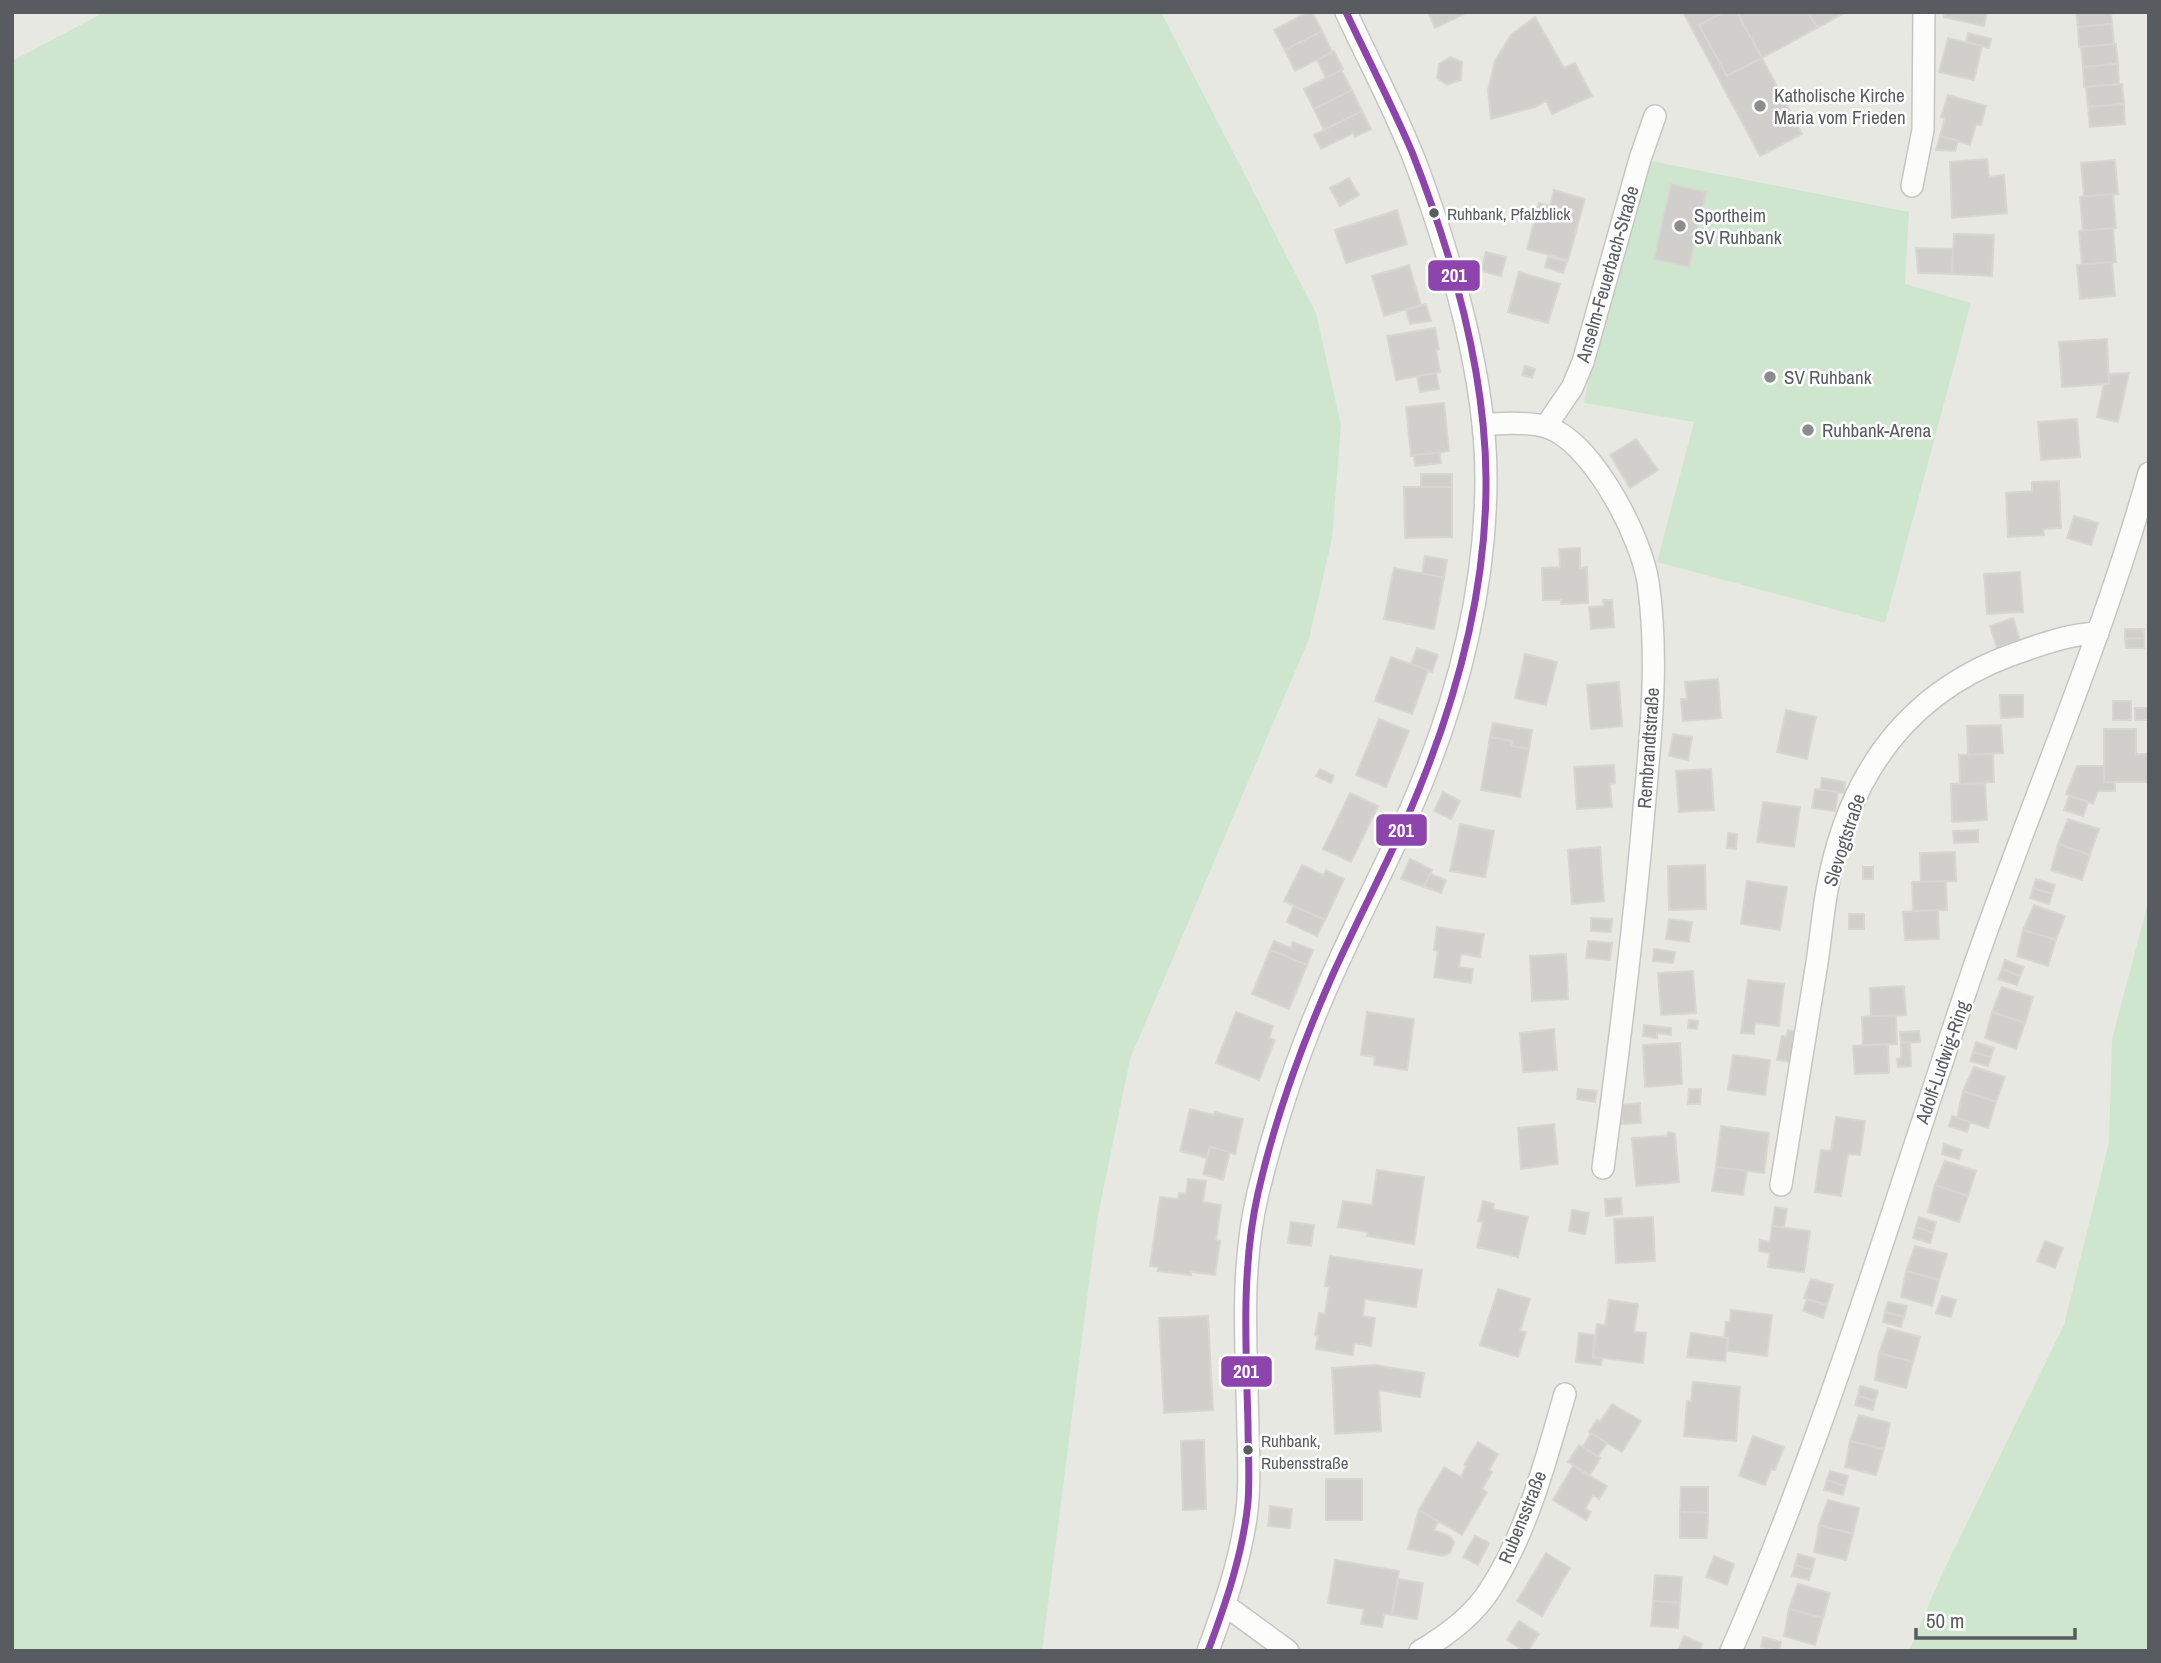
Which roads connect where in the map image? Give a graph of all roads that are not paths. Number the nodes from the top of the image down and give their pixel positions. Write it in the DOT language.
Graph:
graph roads {
  1 [pos="1346,12"];
  2 [pos="1924,12"];
  3 [pos="1655,116"];
  4 [pos="1912,186"];
  5 [pos="1483,424"];
  6 [pos="1546,426"];
  7 [pos="2149,473"];
  8 [pos="2098,633"];
  9 [pos="1603,1168"];
  10 [pos="1781,1185"];
  11 [pos="1565,1394"];
  12 [pos="1225,1605"];
  13 [pos="1208,1651"];
  14 [pos="1288,1651"];
  15 [pos="1420,1651"];
  16 [pos="1731,1651"];
  1 -- 5 [label="street"];
  2 -- 4 [label="street"];
  3 -- 6 [label="street, Anselm-Feuerbach-Straße"];
  5 -- 6 [label="street"];
  5 -- 12 [label="street"];
  6 -- 9 [label="street, Rembrandtstraße"];
  7 -- 8 [label="street, Adolf-Ludwig-Ring"];
  8 -- 10 [label="street, Slevogtstraße"];
  8 -- 16 [label="street, Adolf-Ludwig-Ring"];
  11 -- 15 [label="street, Rubensstraße"];
  12 -- 13 [label="street"];
  12 -- 14 [label="street"];
}
